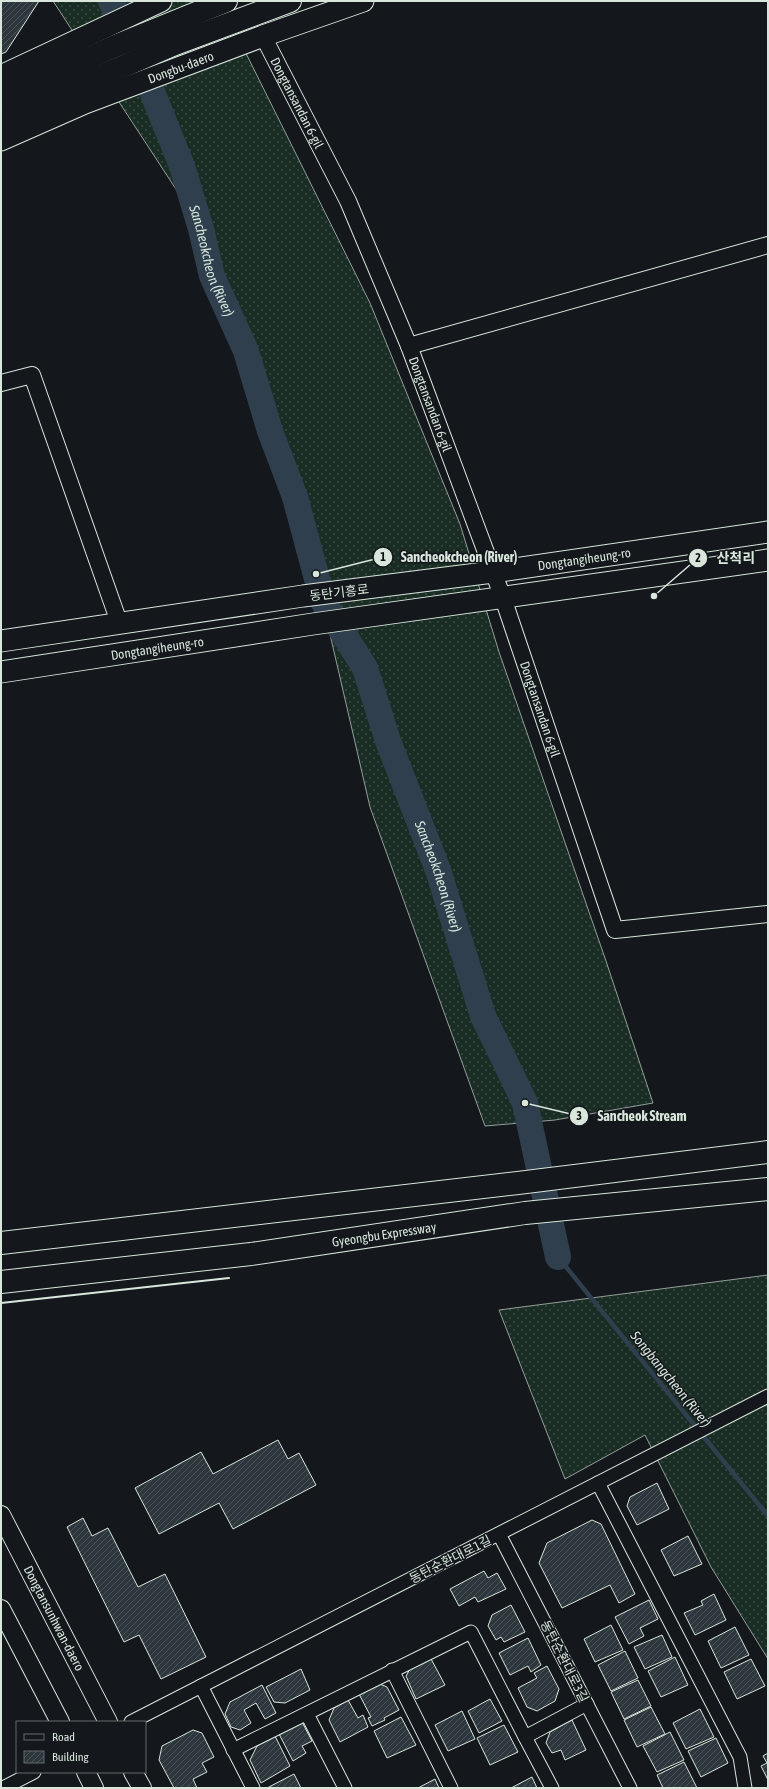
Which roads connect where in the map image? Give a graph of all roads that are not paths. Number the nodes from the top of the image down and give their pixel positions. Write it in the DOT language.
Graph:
graph roads {
  1 [pos="160,1"];
  2 [pos="226,1"];
  3 [pos="290,1"];
  4 [pos="363,1"];
  5 [pos="181,22"];
  6 [pos="263,36"];
  7 [pos="1,76"];
  8 [pos="1,98"];
  9 [pos="1,119"];
  10 [pos="1,140"];
  11 [pos="768,245"];
  12 [pos="409,346"];
  13 [pos="1,383"];
  14 [pos="768,532"];
  15 [pos="768,560"];
  16 [pos="493,572"];
  17 [pos="376,587"];
  18 [pos="503,598"];
  19 [pos="120,625"];
  20 [pos="1,641"];
  21 [pos="1,672"];
  22 [pos="768,914"];
  23 [pos="768,1152"];
  24 [pos="768,1189"];
  25 [pos="1,1243"];
  26 [pos="1,1282"];
  27 [pos="768,1396"];
  28 [pos="598,1483"];
  29 [pos="1,1515"];
  30 [pos="499,1534"];
  31 [pos="1,1609"];
  32 [pos="392,1670"];
  33 [pos="201,1686"];
  34 [pos="587,1704"];
  35 [pos="307,1714"];
  36 [pos="59,1721"];
  37 [pos="107,1721"];
  38 [pos="133,1721"];
  39 [pos="524,1737"];
  40 [pos="233,1750"];
  41 [pos="32,1773"];
  42 [pos="86,1773"];
  43 [pos="134,1773"];
  44 [pos="3,1788"];
  45 [pos="94,1788"];
  46 [pos="142,1788"];
  47 [pos="253,1788"];
  48 [pos="345,1788"];
  49 [pos="451,1788"];
  50 [pos="552,1788"];
  51 [pos="630,1788"];
  52 [pos="746,1788"];
  1 -- 7 [label="main road"];
  2 -- 5 [label="highway, Dongbu-daero"];
  3 -- 5 [label="highway, Dongbu-daero"];
  4 -- 6 [label="main road, Dongbu-daero"];
  5 -- 8 [label="highway, Dongbu-daero"];
  5 -- 9 [label="highway, Dongbu-daero"];
  6 -- 10 [label="main road, Dongbu-daero"];
  6 -- 12 [label="street, Dongtansandan 6-gil"];
  11 -- 12 [label="street, Dongtansandan 6-gil"];
  12 -- 16 [label="street, Dongtansandan 6-gil"];
  13 -- 19 [label="street"];
  14 -- 16 [label="main road, Dongtangiheung-ro"];
  15 -- 18 [label="main road, Dongtangiheung-ro"];
  16 -- 17 [label="main road, Dongtangiheung-ro"];
  16 -- 18 [label="street, Dongtansandan 6-gil"];
  17 -- 19 [label="main road, 동탄기흥로"];
  18 -- 21 [label="main road, Dongtangiheung-ro"];
  18 -- 22 [label="street, Dongtansandan 6-gil"];
  19 -- 20 [label="main road"];
  23 -- 25 [label="highway"];
  24 -- 26 [label="highway, Gyeongbu Expressway"];
  27 -- 28 [label="street, 동탄순환대로1길"];
  28 -- 30 [label="street, 동탄순환대로1길"];
  28 -- 52 [label="street"];
  29 -- 37 [label="main road, Dongtansunhwan-daero"];
  30 -- 33 [label="street, 동탄순환대로1길"];
  30 -- 34 [label="street, 동탄순환대로3길"];
  31 -- 36 [label="main road"];
  32 -- 35 [label="street"];
  32 -- 39 [label="street"];
  32 -- 49 [label="street"];
  33 -- 38 [label="street, 동탄순환대로1길"];
  33 -- 40 [label="street"];
  34 -- 39 [label="street"];
  34 -- 51 [label="street, 동탄순환대로3길"];
  35 -- 40 [label="street"];
  35 -- 48 [label="street"];
  39 -- 50 [label="street"];
  40 -- 47 [label="street"];
  41 -- 44 [label="street"];
  42 -- 45 [label="main road"];
  43 -- 46 [label="main road"];
}
